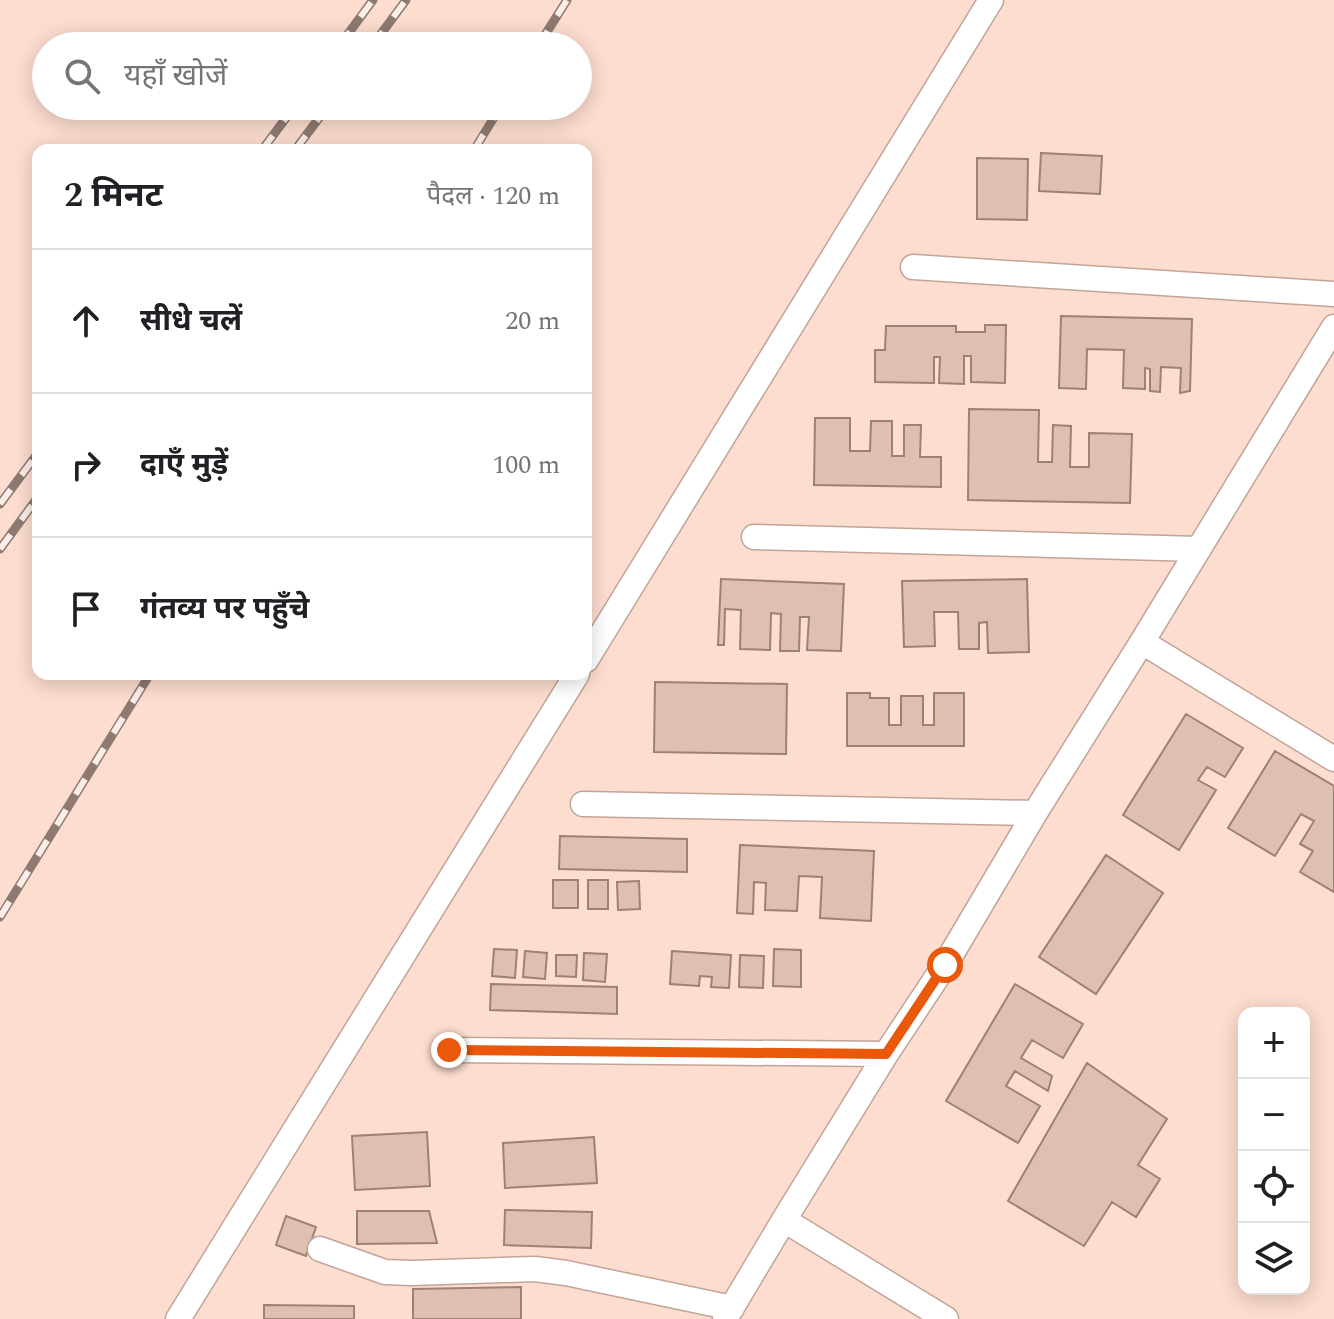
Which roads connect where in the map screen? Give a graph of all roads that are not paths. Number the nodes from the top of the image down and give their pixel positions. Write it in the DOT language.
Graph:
graph roads {
  1 [pos="991,0"];
  2 [pos="913,267"];
  3 [pos="1334,294"];
  4 [pos="1334,327"];
  5 [pos="754,537"];
  6 [pos="1199,549"];
  7 [pos="1142,642"];
  8 [pos="592,650"];
  9 [pos="573,680"];
  10 [pos="1334,759"];
  11 [pos="583,804"];
  12 [pos="1035,813"];
  13 [pos="449,1050"];
  14 [pos="886,1054"];
  15 [pos="784,1220"];
  16 [pos="320,1249"];
  17 [pos="729,1314"];
  18 [pos="178,1319"];
  19 [pos="946,1319"];
  1 -- 8 [label="street"];
  2 -- 3 [label="street"];
  4 -- 6 [label="street"];
  5 -- 6 [label="street"];
  6 -- 7 [label="street"];
  7 -- 10 [label="street"];
  7 -- 12 [label="street"];
  9 -- 18 [label="street"];
  11 -- 12 [label="street"];
  12 -- 14 [label="street"];
  13 -- 14 [label="street"];
  14 -- 15 [label="street"];
  15 -- 17 [label="street"];
  15 -- 19 [label="street"];
  16 -- 17 [label="street"];
}
